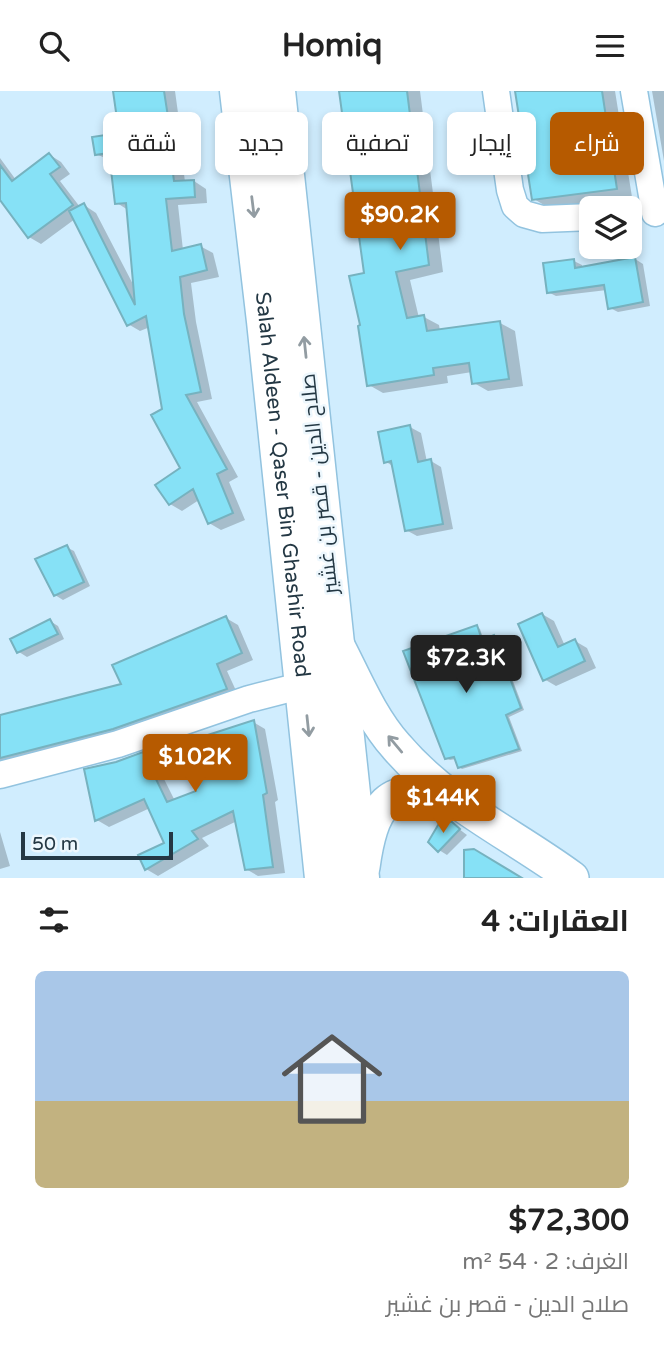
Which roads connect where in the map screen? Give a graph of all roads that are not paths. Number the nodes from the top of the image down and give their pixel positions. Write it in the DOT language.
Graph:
graph roads {
  1 [pos="239,91"];
  2 [pos="276,91"];
  3 [pos="496,91"];
  4 [pos="634,91"];
  5 [pos="650,213"];
  6 [pos="579,217"];
  7 [pos="336,643"];
  8 [pos="304,685"];
  9 [pos="0,775"];
  10 [pos="463,807"];
  11 [pos="324,878"];
  12 [pos="361,878"];
  13 [pos="572,878"];
  1 -- 8 [label="highway, Salah Aldeen - Qaser Bin Ghashir Road, one-way"];
  7 -- 2 [label="highway, صلاح الدين - قصر بن غشير, one-way"];
  3 -- 6 [label="street"];
  4 -- 5 [label="street"];
  10 -- 7 [label="main road, one-way"];
  7 -- 12 [label="highway, صلاح الدين - قصر بن غشير"];
  8 -- 9 [label="street"];
  8 -- 11 [label="highway, Salah Aldeen - Qaser Bin Ghashir Road, one-way"];
  10 -- 12 [label="main road"];
  10 -- 13 [label="main road"];
}
